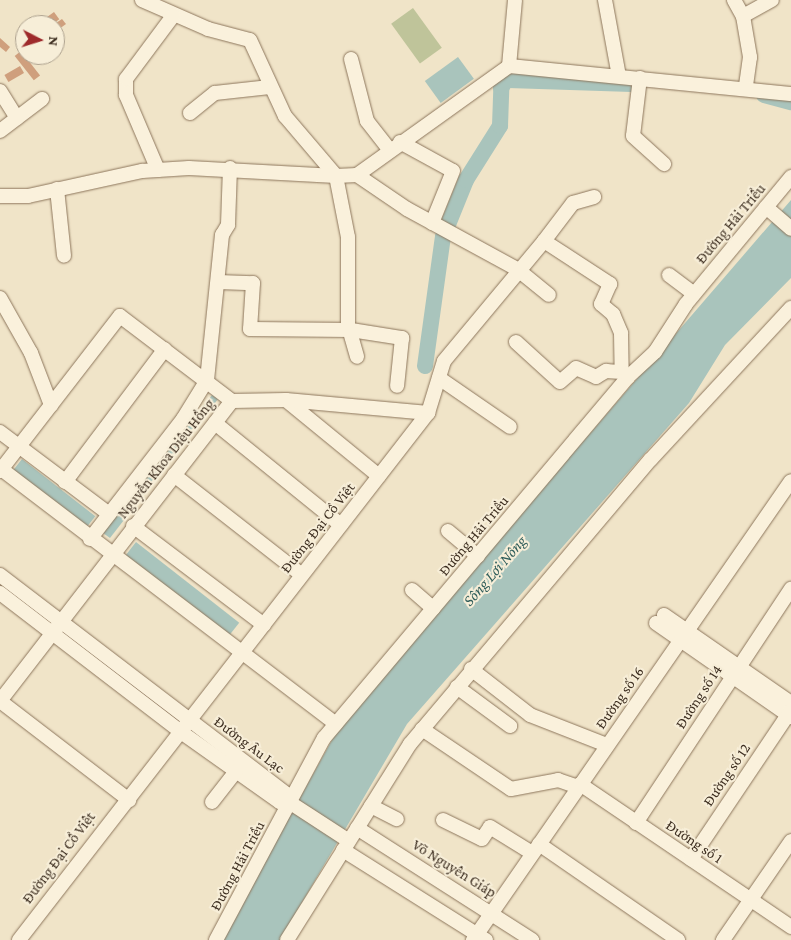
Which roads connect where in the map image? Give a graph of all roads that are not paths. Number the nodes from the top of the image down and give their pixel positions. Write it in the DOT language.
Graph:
graph roads {
  1 [pos="142,0"];
  2 [pos="515,0"];
  3 [pos="606,0"];
  4 [pos="734,0"];
  5 [pos="772,0"];
  6 [pos="173,16"];
  7 [pos="743,16"];
  8 [pos="351,59"];
  9 [pos="509,66"];
  10 [pos="619,76"];
  11 [pos="640,78"];
  12 [pos="270,87"];
  13 [pos="746,87"];
  14 [pos="0,91"];
  15 [pos="791,94"];
  16 [pos="42,99"];
  17 [pos="190,113"];
  18 [pos="18,118"];
  19 [pos="0,131"];
  20 [pos="395,146"];
  21 [pos="664,164"];
  22 [pos="230,168"];
  23 [pos="158,170"];
  24 [pos="357,175"];
  25 [pos="336,176"];
  26 [pos="791,177"];
  27 [pos="57,189"];
  28 [pos="0,196"];
  29 [pos="594,197"];
  30 [pos="770,210"];
  31 [pos="440,227"];
  32 [pos="791,229"];
  33 [pos="544,240"];
  34 [pos="64,256"];
  35 [pos="517,269"];
  36 [pos="669,275"];
  37 [pos="218,282"];
  38 [pos="694,294"];
  39 [pos="549,295"];
  40 [pos="0,298"];
  41 [pos="791,308"];
  42 [pos="351,330"];
  43 [pos="516,342"];
  44 [pos="166,350"];
  45 [pos="356,356"];
  46 [pos="625,375"];
  47 [pos="438,378"];
  48 [pos="207,380"];
  49 [pos="397,386"];
  50 [pos="286,400"];
  51 [pos="232,401"];
  52 [pos="51,405"];
  53 [pos="428,413"];
  54 [pos="215,423"];
  55 [pos="510,427"];
  56 [pos="0,432"];
  57 [pos="19,446"];
  58 [pos="0,469"];
  59 [pos="174,475"];
  60 [pos="379,476"];
  61 [pos="791,481"];
  62 [pos="65,482"];
  63 [pos="108,513"];
  64 [pos="341,525"];
  65 [pos="133,526"];
  66 [pos="448,531"];
  67 [pos="90,539"];
  68 [pos="112,556"];
  69 [pos="478,556"];
  70 [pos="0,575"];
  71 [pos="302,575"];
  72 [pos="412,590"];
  73 [pos="791,590"];
  74 [pos="0,593"];
  75 [pos="433,608"];
  76 [pos="660,619"];
  77 [pos="60,622"];
  78 [pos="264,625"];
  79 [pos="52,635"];
  80 [pos="682,636"];
  81 [pos="242,654"];
  82 [pos="471,669"];
  83 [pos="735,671"];
  84 [pos="456,687"];
  85 [pos="0,701"];
  86 [pos="790,711"];
  87 [pos="190,721"];
  88 [pos="336,724"];
  89 [pos="510,726"];
  90 [pos="422,729"];
  91 [pos="181,732"];
  92 [pos="607,745"];
  93 [pos="236,771"];
  94 [pos="579,786"];
  95 [pos="129,800"];
  96 [pos="212,802"];
  97 [pos="291,804"];
  98 [pos="371,806"];
  99 [pos="397,819"];
  100 [pos="443,820"];
  101 [pos="636,823"];
  102 [pos="357,828"];
  103 [pos="791,841"];
  104 [pos="344,842"];
  105 [pos="536,848"];
  106 [pos="691,858"];
  107 [pos="750,899"];
  108 [pos="492,912"];
  109 [pos="791,926"];
  110 [pos="479,938"];
  111 [pos="19,940"];
  112 [pos="31,940"];
  113 [pos="216,940"];
  114 [pos="287,940"];
  115 [pos="532,940"];
  116 [pos="678,940"];
  117 [pos="723,940"];
  1 -- 6 [label="street"];
  2 -- 9 [label="street"];
  3 -- 10 [label="street"];
  4 -- 7 [label="street"];
  5 -- 7 [label="street"];
  6 -- 12 [label="street"];
  6 -- 23 [label="street"];
  7 -- 13 [label="street"];
  8 -- 20 [label="street"];
  9 -- 10 [label="street"];
  9 -- 20 [label="street"];
  10 -- 11 [label="street"];
  11 -- 13 [label="street"];
  11 -- 21 [label="street"];
  12 -- 17 [label="street"];
  12 -- 25 [label="street"];
  13 -- 15 [label="street"];
  14 -- 18 [label="street"];
  16 -- 18 [label="street"];
  18 -- 19 [label="street"];
  20 -- 24 [label="street"];
  20 -- 31 [label="street"];
  22 -- 23 [label="street"];
  22 -- 25 [label="street"];
  22 -- 37 [label="street"];
  23 -- 27 [label="street"];
  24 -- 25 [label="street"];
  24 -- 31 [label="street"];
  25 -- 42 [label="street"];
  26 -- 30 [label="street, Đường Hải Triều"];
  27 -- 28 [label="street"];
  27 -- 34 [label="street"];
  29 -- 33 [label="street, Đường Đại Cồ Việt"];
  30 -- 32 [label="street"];
  30 -- 38 [label="street, Đường Hải Triều"];
  31 -- 35 [label="street"];
  33 -- 35 [label="street, Đường Đại Cồ Việt"];
  33 -- 46 [label="street"];
  35 -- 39 [label="street"];
  35 -- 47 [label="street, Đường Đại Cồ Việt"];
  36 -- 38 [label="street"];
  37 -- 42 [label="street"];
  37 -- 48 [label="street"];
  38 -- 46 [label="street, Đường Hải Triều"];
  40 -- 52 [label="street"];
  41 -- 82 [label="street"];
  42 -- 45 [label="street"];
  42 -- 49 [label="street"];
  43 -- 46 [label="street"];
  44 -- 48 [label="street"];
  44 -- 52 [label="street"];
  44 -- 62 [label="street"];
  46 -- 69 [label="street, Đường Hải Triều"];
  47 -- 53 [label="street, Đường Đại Cồ Việt"];
  47 -- 55 [label="street"];
  48 -- 51 [label="street"];
  48 -- 63 [label="street"];
  50 -- 51 [label="street, Nguyễn Khoa Diệu Hồng"];
  50 -- 53 [label="street, Nguyễn Khoa Diệu Hồng"];
  50 -- 60 [label="street"];
  51 -- 54 [label="street, Nguyễn Khoa Diệu Hồng"];
  52 -- 57 [label="street"];
  53 -- 60 [label="street, Đường Đại Cồ Việt"];
  54 -- 59 [label="street, Nguyễn Khoa Diệu Hồng"];
  54 -- 64 [label="street"];
  56 -- 57 [label="street"];
  57 -- 58 [label="street"];
  57 -- 62 [label="street"];
  58 -- 67 [label="street"];
  59 -- 65 [label="street, Nguyễn Khoa Diệu Hồng"];
  59 -- 71 [label="street"];
  60 -- 64 [label="street, Đường Đại Cồ Việt"];
  61 -- 80 [label="street, Đường số 16"];
  62 -- 63 [label="street"];
  63 -- 67 [label="street"];
  64 -- 71 [label="street, Đường Đại Cồ Việt"];
  65 -- 68 [label="street, Nguyễn Khoa Diệu Hồng"];
  65 -- 78 [label="street"];
  66 -- 69 [label="street"];
  67 -- 68 [label="street"];
  68 -- 77 [label="street, Nguyễn Khoa Diệu Hồng"];
  68 -- 81 [label="street"];
  69 -- 75 [label="street, Đường Hải Triều"];
  70 -- 77 [label="street, Đường Âu Lạc"];
  71 -- 78 [label="street, Đường Đại Cồ Việt"];
  72 -- 75 [label="street"];
  73 -- 83 [label="street, Đường số 14"];
  74 -- 79 [label="street, Đường Âu Lạc"];
  75 -- 88 [label="street, Đường Hải Triều"];
  76 -- 80 [label="street"];
  77 -- 79 [label="street, Nguyễn Khoa Diệu Hồng"];
  77 -- 87 [label="street, Đường Âu Lạc"];
  78 -- 81 [label="street, Đường Đại Cồ Việt"];
  79 -- 85 [label="street, Nguyễn Khoa Diệu Hồng"];
  79 -- 91 [label="street, Đường Âu Lạc"];
  80 -- 83 [label="street"];
  80 -- 92 [label="street, Đường số 16"];
  81 -- 87 [label="street, Đường Đại Cồ Việt"];
  81 -- 88 [label="street"];
  82 -- 84 [label="street"];
  82 -- 92 [label="street"];
  83 -- 86 [label="street"];
  83 -- 101 [label="street, Đường số 14"];
  84 -- 89 [label="street"];
  84 -- 90 [label="street"];
  85 -- 95 [label="street"];
  86 -- 106 [label="street, Đường số 12"];
  87 -- 91 [label="street, Đường Đại Cồ Việt"];
  87 -- 97 [label="street, Đường Âu Lạc"];
  88 -- 97 [label="street, Đường Hải Triều"];
  90 -- 94 [label="street, Đường số 1"];
  90 -- 98 [label="street"];
  91 -- 93 [label="street, Đường Âu Lạc"];
  91 -- 95 [label="street, Đường Đại Cồ Việt"];
  92 -- 94 [label="street, Đường số 16"];
  93 -- 96 [label="street"];
  93 -- 97 [label="street, Đường Âu Lạc"];
  94 -- 101 [label="street, Đường số 1"];
  94 -- 105 [label="street, Đường số 16"];
  95 -- 111 [label="street, Đường Đại Cồ Việt"];
  95 -- 112 [label="street, Đường Đại Cồ Việt"];
  97 -- 104 [label="street"];
  97 -- 113 [label="street, Đường Hải Triều"];
  98 -- 99 [label="street"];
  98 -- 102 [label="street"];
  100 -- 105 [label="street"];
  101 -- 106 [label="street, Đường số 1"];
  102 -- 104 [label="street"];
  102 -- 108 [label="street, Võ Nguyên Giáp"];
  103 -- 107 [label="street"];
  104 -- 110 [label="street"];
  104 -- 114 [label="street"];
  105 -- 108 [label="street, Đường số 16"];
  105 -- 116 [label="street"];
  106 -- 107 [label="street, Đường số 1"];
  107 -- 109 [label="street, Đường số 1"];
  107 -- 117 [label="street"];
  108 -- 110 [label="street, Đường số 16"];
  108 -- 115 [label="street, Võ Nguyên Giáp"];
}
